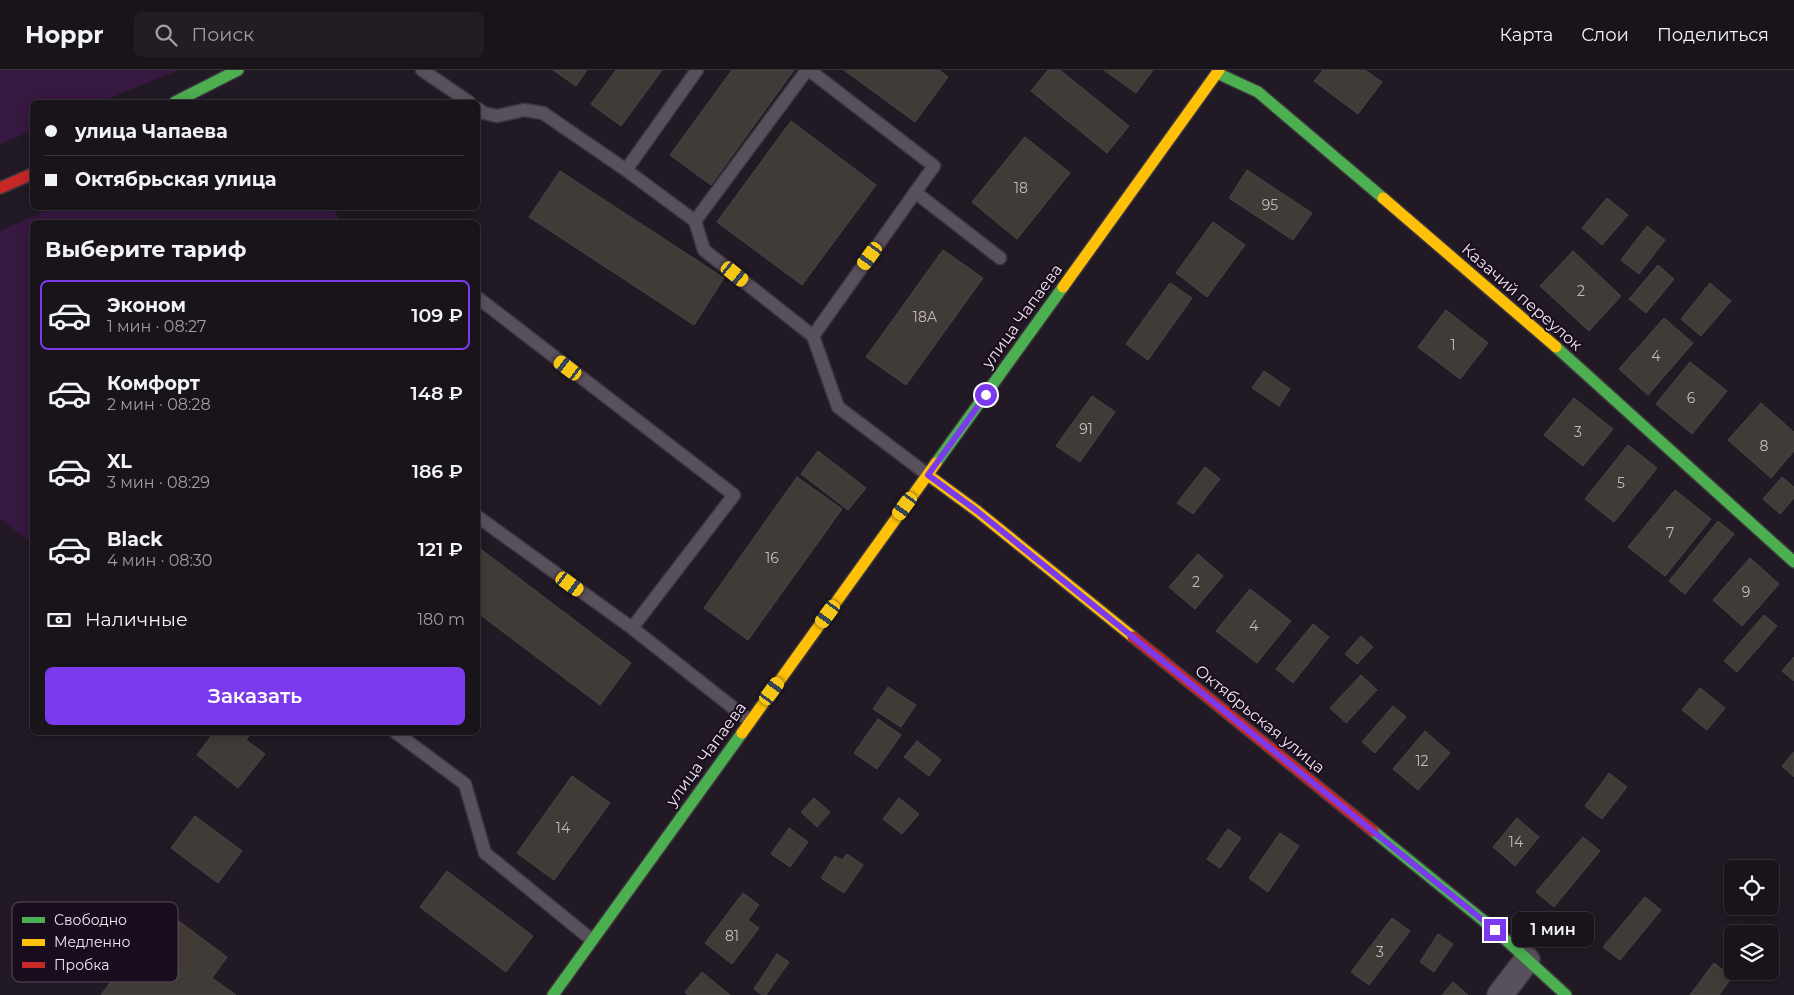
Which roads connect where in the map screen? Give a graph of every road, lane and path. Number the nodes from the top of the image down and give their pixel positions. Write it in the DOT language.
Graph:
graph roads {
  1 [pos="238,70"];
  2 [pos="422,70"];
  3 [pos="697,70"];
  4 [pos="808,70"];
  5 [pos="1218,72"];
  6 [pos="179,100"];
  7 [pos="466,100"];
  8 [pos="480,110"];
  9 [pos="626,170"];
  10 [pos="30,175"];
  11 [pos="0,188"];
  12 [pos="915,192"];
  13 [pos="695,221"];
  14 [pos="1000,258"];
  15 [pos="480,300"];
  16 [pos="813,336"];
  17 [pos="928,475"];
  18 [pos="480,518"];
  19 [pos="1794,562"];
  20 [pos="632,628"];
  21 [pos="750,721"];
  22 [pos="399,735"];
  23 [pos="592,940"];
  24 [pos="1527,960"];
  25 [pos="553,995"];
  26 [pos="1500,995"];
  27 [pos="1566,995"];
  1 -- 6 [label="street"];
  2 -- 7 [label="lane"];
  3 -- 9 [label="lane"];
  4 -- 12 [label="lane"];
  4 -- 13 [label="lane"];
  5 -- 17 [label="street, улица Чапаева"];
  5 -- 19 [label="street, Казачий переулок"];
  8 -- 9 [label="lane"];
  9 -- 13 [label="lane"];
  10 -- 11 [label="street"];
  12 -- 14 [label="lane"];
  12 -- 16 [label="lane"];
  13 -- 16 [label="lane"];
  15 -- 20 [label="lane"];
  16 -- 17 [label="lane"];
  17 -- 21 [label="street, улица Чапаева"];
  17 -- 24 [label="street, Октябрьская улица"];
  18 -- 20 [label="lane"];
  20 -- 21 [label="lane"];
  21 -- 23 [label="street, улица Чапаева"];
  22 -- 23 [label="lane"];
  23 -- 25 [label="street, улица Чапаева"];
  24 -- 26 [label="street"];
  24 -- 27 [label="street, Октябрьская улица"];
}
